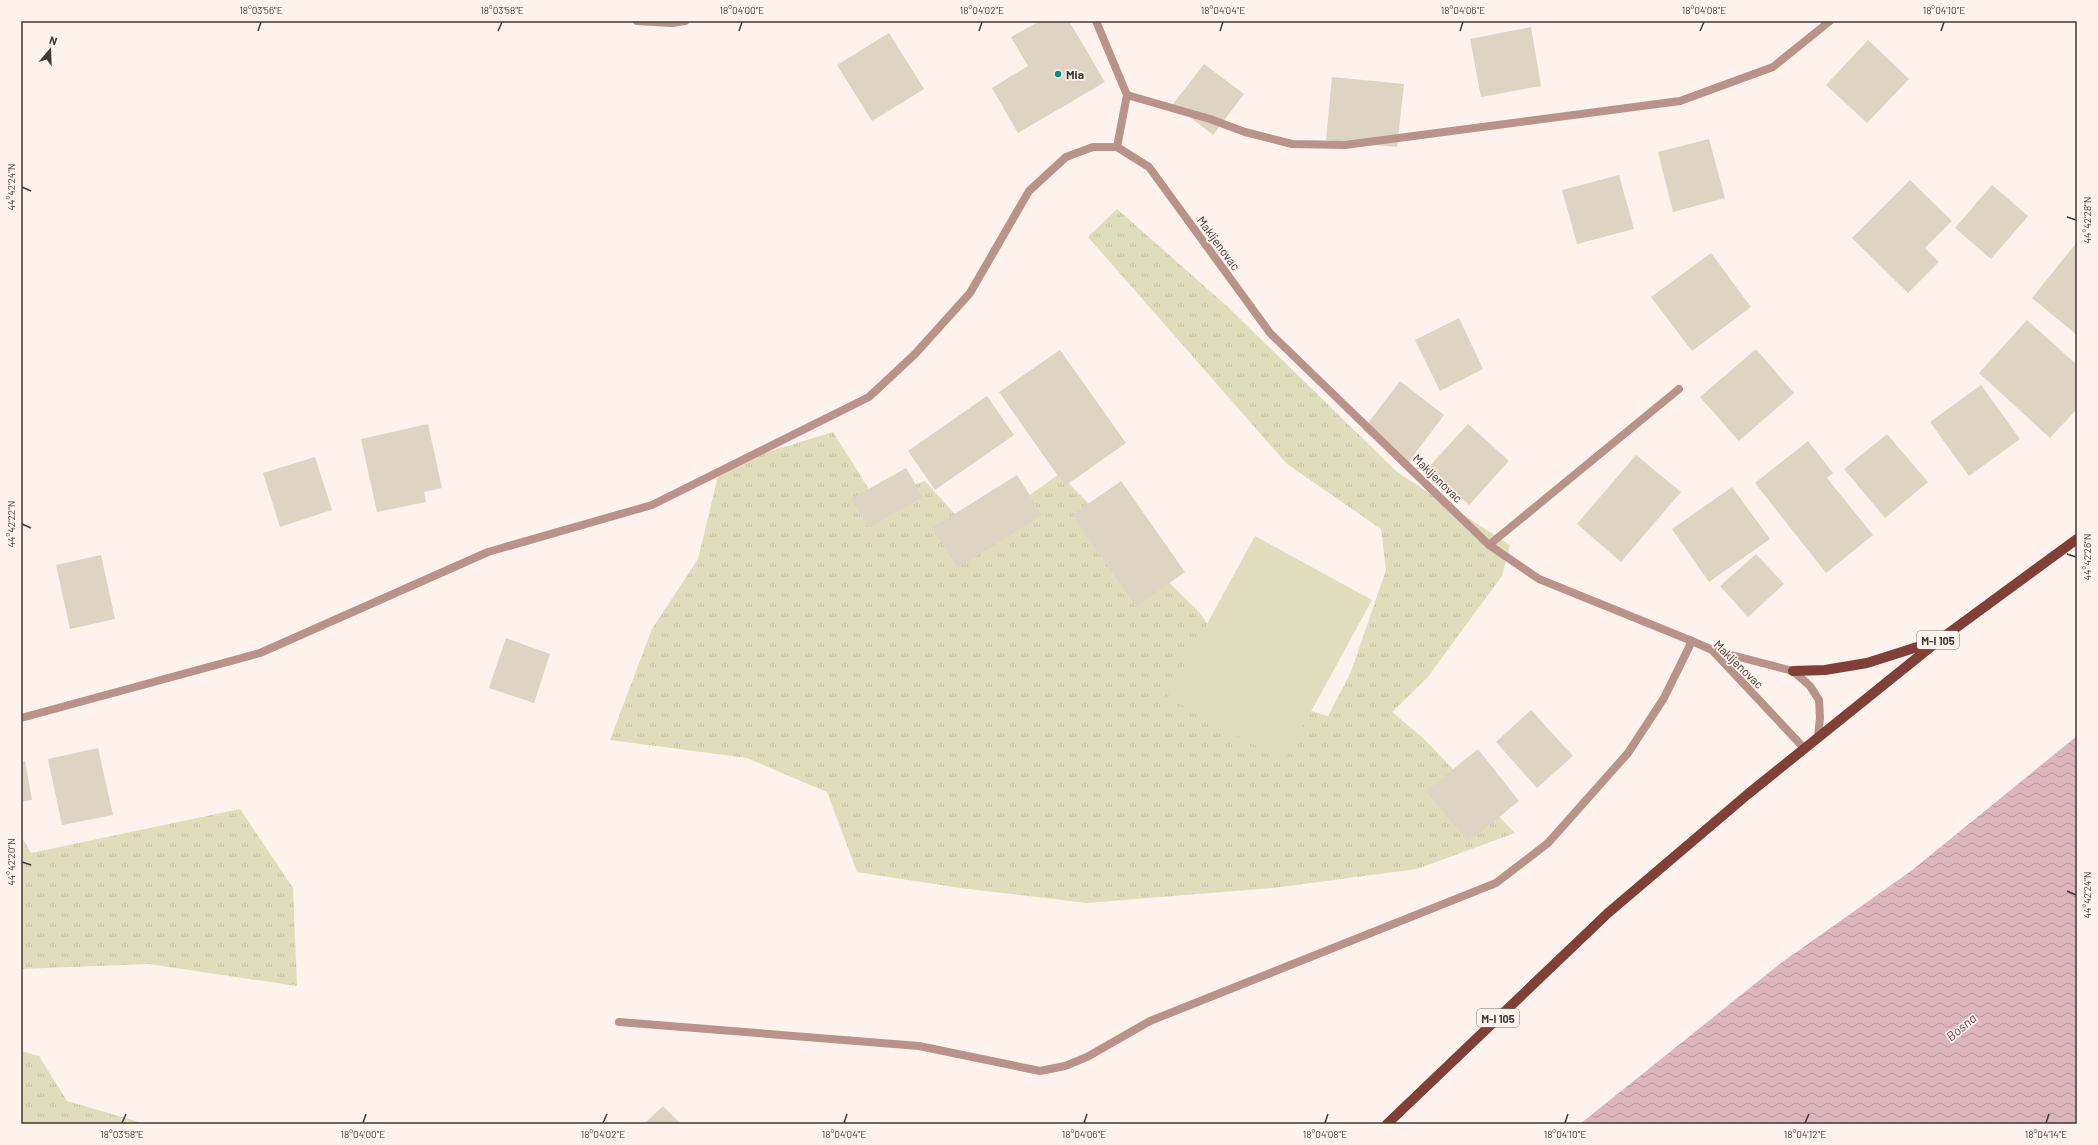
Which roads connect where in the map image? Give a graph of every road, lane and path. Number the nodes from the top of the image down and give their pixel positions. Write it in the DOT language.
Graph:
graph roads {
  1 [pos="637,21"];
  2 [pos="685,21"];
  3 [pos="1096,21"];
  4 [pos="1830,21"];
  5 [pos="1127,95"];
  6 [pos="1117,146"];
  7 [pos="1679,389"];
  8 [pos="2077,538"];
  9 [pos="1489,545"];
  10 [pos="1938,640"];
  11 [pos="1692,641"];
  12 [pos="1712,650"];
  13 [pos="1793,671"];
  14 [pos="21,718"];
  15 [pos="1818,737"];
  16 [pos="1804,748"];
  17 [pos="619,1022"];
  18 [pos="1387,1124"];
  1 -- 2 [label="street"];
  3 -- 5 [label="street"];
  4 -- 5 [label="street"];
  5 -- 6 [label="street"];
  6 -- 9 [label="street, Makljenovac"];
  6 -- 14 [label="street"];
  7 -- 9 [label="street"];
  8 -- 10 [label="main road, M-I 105"];
  9 -- 11 [label="street, Makljenovac"];
  10 -- 13 [label="main road"];
  10 -- 15 [label="main road, M-I 105"];
  11 -- 12 [label="street, Makljenovac"];
  11 -- 17 [label="street"];
  12 -- 13 [label="street"];
  12 -- 16 [label="street, Makljenovac"];
  13 -- 15 [label="street"];
  15 -- 16 [label="main road, M-I 105"];
  16 -- 18 [label="main road, M-I 105"];
}
